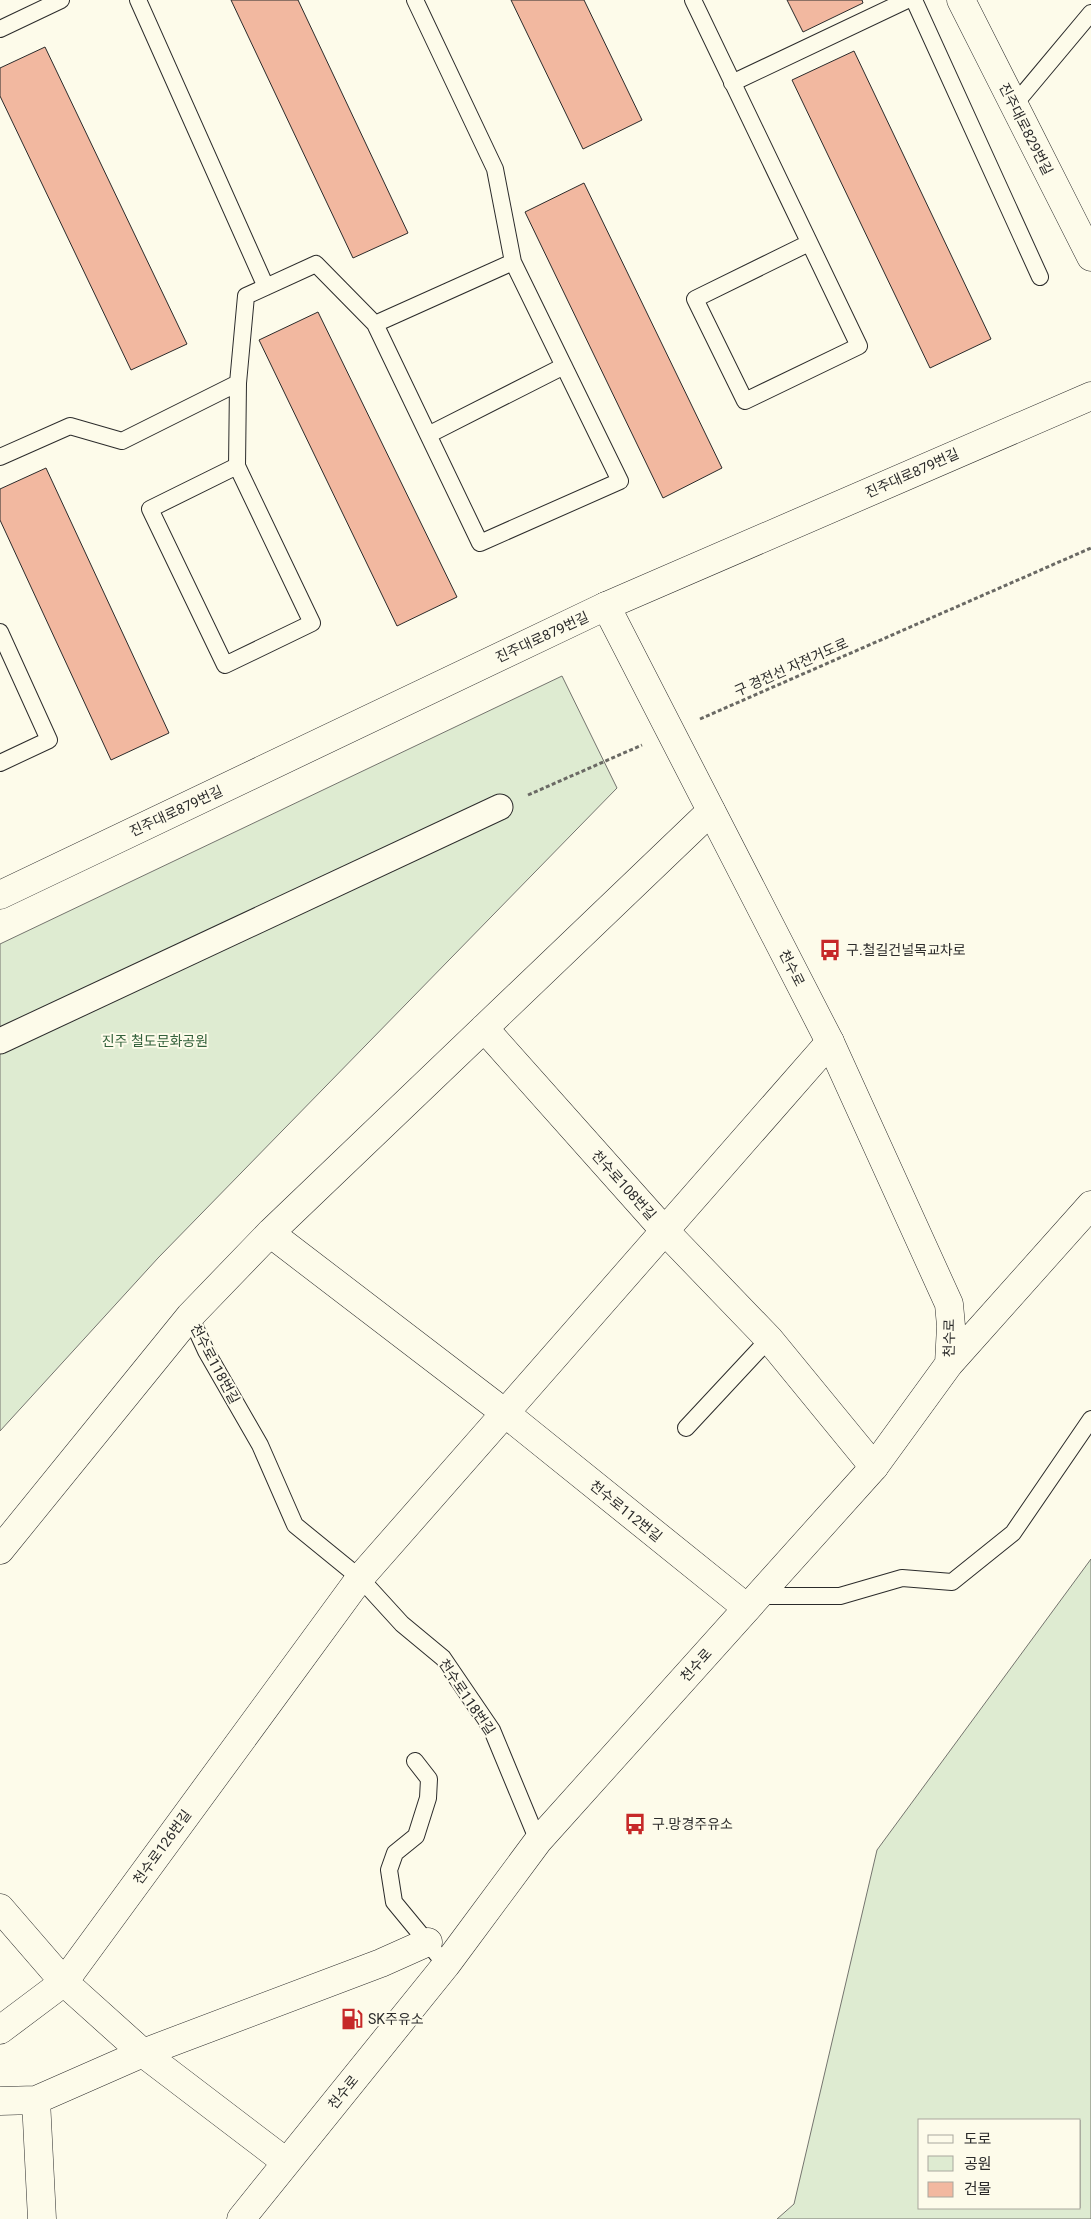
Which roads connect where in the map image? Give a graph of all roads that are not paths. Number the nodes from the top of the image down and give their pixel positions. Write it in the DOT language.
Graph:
graph roads {
  1 [pos="61,0"];
  2 [pos="138,0"];
  3 [pos="415,0"];
  4 [pos="693,0"];
  5 [pos="907,0"];
  6 [pos="914,0"];
  7 [pos="961,0"];
  8 [pos="1091,13"];
  9 [pos="0,29"];
  10 [pos="732,83"];
  11 [pos="1014,105"];
  12 [pos="809,243"];
  13 [pos="1091,258"];
  14 [pos="513,262"];
  15 [pos="1040,277"];
  16 [pos="266,287"];
  17 [pos="375,324"];
  18 [pos="564,366"];
  19 [pos="238,383"];
  20 [pos="1091,396"];
  21 [pos="430,434"];
  22 [pos="0,457"];
  23 [pos="237,466"];
  24 [pos="606,606"];
  25 [pos="0,632"];
  26 [pos="0,763"];
  27 [pos="500,807"];
  28 [pos="711,811"];
  29 [pos="0,895"];
  30 [pos="484,1028"];
  31 [pos="0,1041"];
  32 [pos="830,1042"];
  33 [pos="1091,1205"];
  34 [pos="664,1230"];
  35 [pos="270,1233"];
  36 [pos="190,1316"];
  37 [pos="769,1339"];
  38 [pos="949,1364"];
  39 [pos="504,1413"];
  40 [pos="1091,1419"];
  41 [pos="686,1428"];
  42 [pos="874,1467"];
  43 [pos="1,1549"];
  44 [pos="360,1578"];
  45 [pos="753,1602"];
  46 [pos="415,1761"];
  47 [pos="538,1841"];
  48 [pos="0,1908"];
  49 [pos="428,1942"];
  50 [pos="446,1965"];
  51 [pos="64,1982"];
  52 [pos="0,2030"];
  53 [pos="143,2053"];
  54 [pos="0,2100"];
  55 [pos="36,2100"];
  56 [pos="286,2162"];
  57 [pos="42,2219"];
  58 [pos="241,2219"];
  1 -- 9 [label="lane"];
  2 -- 16 [label="lane"];
  3 -- 14 [label="lane"];
  4 -- 10 [label="lane"];
  5 -- 10 [label="lane"];
  6 -- 15 [label="lane"];
  7 -- 11 [label="street, 진주대로829번길"];
  8 -- 11 [label="lane"];
  10 -- 12 [label="lane"];
  11 -- 13 [label="street, 진주대로829번길"];
  12 -- 12 [label="lane"];
  14 -- 17 [label="lane"];
  14 -- 18 [label="lane"];
  16 -- 17 [label="lane"];
  16 -- 19 [label="lane"];
  17 -- 21 [label="lane"];
  18 -- 21 [label="lane"];
  18 -- 21 [label="lane"];
  19 -- 22 [label="lane"];
  19 -- 23 [label="lane"];
  20 -- 24 [label="street, 진주대로879번길"];
  23 -- 23 [label="lane"];
  24 -- 28 [label="street, 천수로"];
  24 -- 29 [label="street, 진주대로879번길"];
  25 -- 26 [label="lane"];
  27 -- 31 [label="street"];
  28 -- 30 [label="street"];
  28 -- 32 [label="street, 천수로"];
  30 -- 34 [label="street, 천수로108번길"];
  30 -- 35 [label="street"];
  32 -- 34 [label="street"];
  32 -- 38 [label="street, 천수로"];
  33 -- 38 [label="street"];
  34 -- 37 [label="street, 천수로108번길"];
  34 -- 39 [label="street"];
  35 -- 36 [label="street"];
  35 -- 39 [label="street, 천수로112번길"];
  36 -- 43 [label="street, 천수로118번길"];
  36 -- 44 [label="lane, 천수로118번길"];
  37 -- 41 [label="lane"];
  37 -- 42 [label="street, 천수로108번길"];
  38 -- 42 [label="street, 천수로"];
  39 -- 44 [label="street"];
  39 -- 45 [label="street, 천수로112번길"];
  40 -- 45 [label="lane"];
  42 -- 45 [label="street, 천수로"];
  44 -- 47 [label="lane, 천수로118번길"];
  44 -- 51 [label="street, 천수로126번길"];
  45 -- 47 [label="street, 천수로"];
  46 -- 49 [label="lane"];
  47 -- 50 [label="street, 천수로"];
  48 -- 51 [label="street"];
  49 -- 50 [label="lane"];
  49 -- 53 [label="street"];
  50 -- 56 [label="street, 천수로"];
  51 -- 52 [label="street, 천수로126번길"];
  51 -- 53 [label="street"];
  53 -- 55 [label="street"];
  53 -- 56 [label="street"];
  54 -- 55 [label="street"];
  55 -- 57 [label="street"];
  56 -- 58 [label="street, 천수로"];
}
